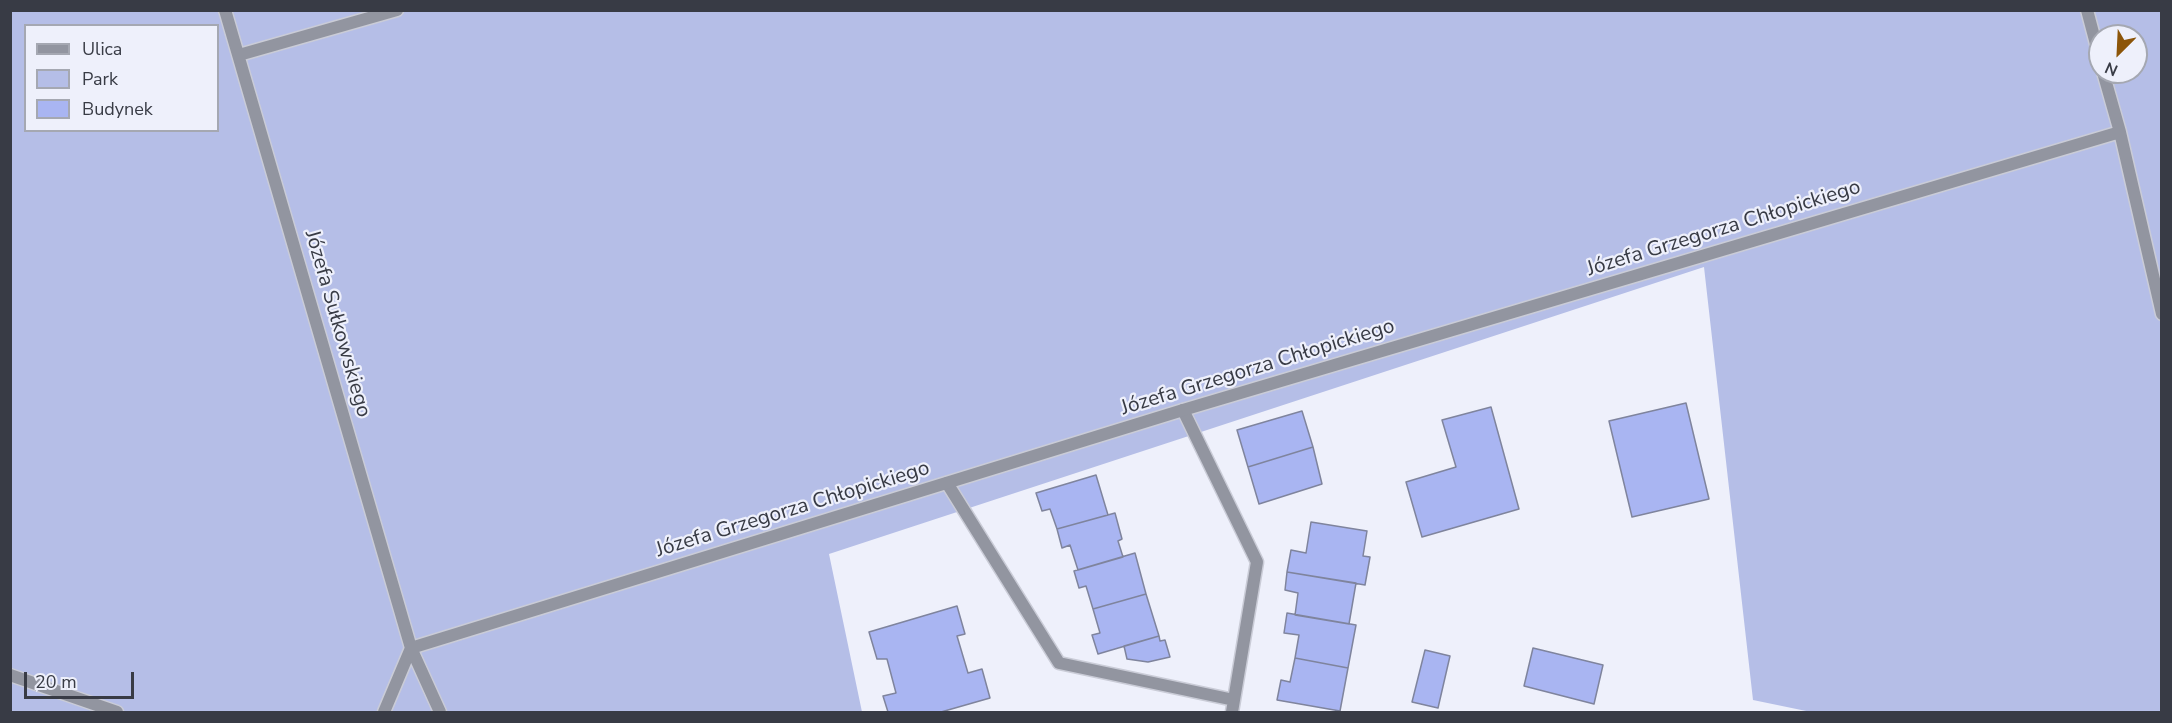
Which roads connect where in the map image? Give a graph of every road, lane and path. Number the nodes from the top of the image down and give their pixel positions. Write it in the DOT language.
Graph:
graph roads {
  1 [pos="225,10"];
  2 [pos="397,10"];
  3 [pos="239,55"];
  4 [pos="2106,84"];
  5 [pos="2120,132"];
  6 [pos="2162,314"];
  7 [pos="1183,410"];
  8 [pos="947,483"];
  9 [pos="411,648"];
  10 [pos="10,675"];
  11 [pos="1233,706"];
  12 [pos="117,712"];
  13 [pos="384,712"];
  14 [pos="440,712"];
  1 -- 3 [label="street, Józefa Sułkowskiego"];
  2 -- 3 [label="street"];
  3 -- 9 [label="street, Józefa Sułkowskiego"];
  4 -- 5 [label="street"];
  5 -- 6 [label="street"];
  5 -- 7 [label="street, Józefa Grzegorza Chłopickiego"];
  7 -- 8 [label="street, Józefa Grzegorza Chłopickiego"];
  7 -- 11 [label="street"];
  8 -- 9 [label="street, Józefa Grzegorza Chłopickiego"];
  8 -- 11 [label="street"];
  9 -- 13 [label="street"];
  9 -- 14 [label="street, Józefa Sułkowskiego"];
  10 -- 12 [label="street"];
}
